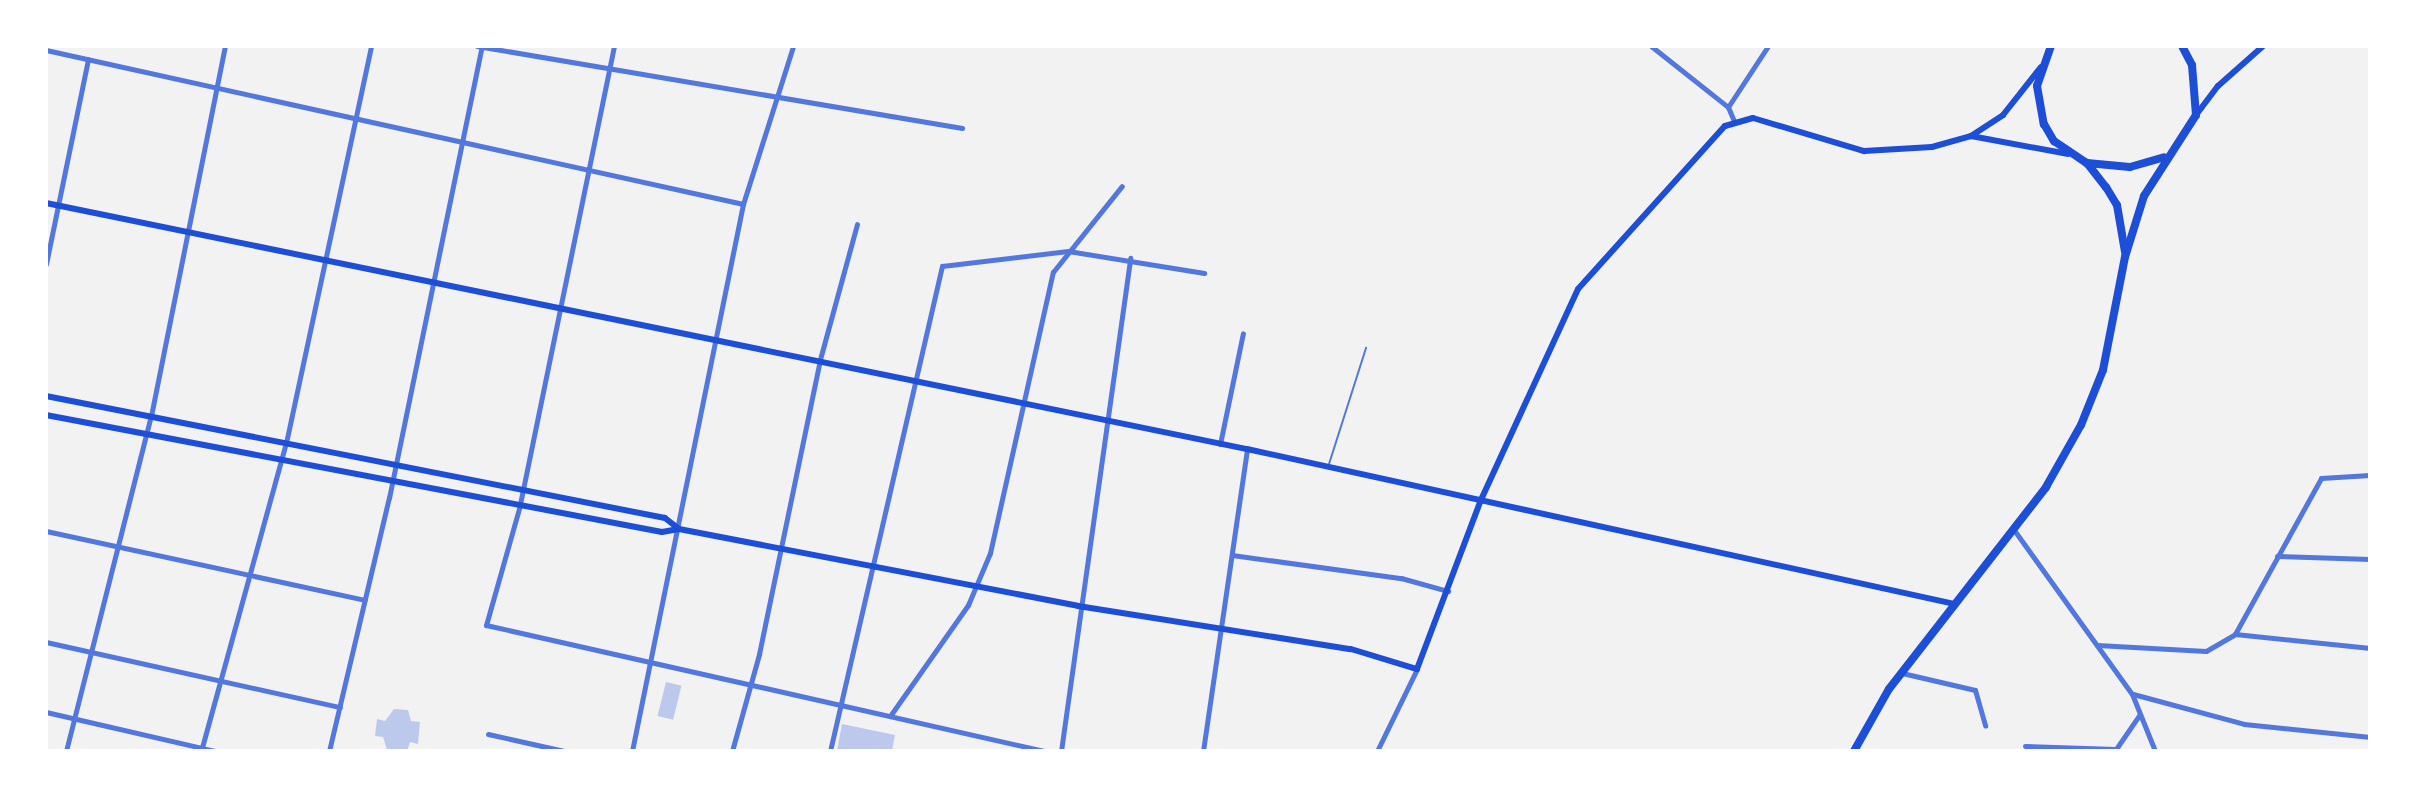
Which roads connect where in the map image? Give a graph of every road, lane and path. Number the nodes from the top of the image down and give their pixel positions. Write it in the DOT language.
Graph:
graph roads {
  1 [pos="225,46"];
  2 [pos="371,46"];
  3 [pos="480,46"];
  4 [pos="614,46"];
  5 [pos="793,46"];
  6 [pos="1651,46"];
  7 [pos="1768,46"];
  8 [pos="2051,46"];
  9 [pos="2182,46"];
  10 [pos="2263,46"];
  11 [pos="46,50"];
  12 [pos="88,59"];
  13 [pos="2041,67"];
  14 [pos="608,70"];
  15 [pos="216,89"];
  16 [pos="776,98"];
  17 [pos="1728,107"];
  18 [pos="2196,115"];
  19 [pos="354,118"];
  20 [pos="1734,121"];
  21 [pos="962,128"];
  22 [pos="1971,136"];
  23 [pos="462,143"];
  24 [pos="2068,154"];
  25 [pos="2165,157"];
  26 [pos="2087,163"];
  27 [pos="585,171"];
  28 [pos="1122,186"];
  29 [pos="46,203"];
  30 [pos="743,204"];
  31 [pos="58,205"];
  32 [pos="857,224"];
  33 [pos="187,231"];
  34 [pos="1068,251"];
  35 [pos="2125,257"];
  36 [pos="1130,258"];
  37 [pos="322,261"];
  38 [pos="46,264"];
  39 [pos="1204,273"];
  40 [pos="433,283"];
  41 [pos="559,311"];
  42 [pos="1243,333"];
  43 [pos="714,342"];
  44 [pos="1366,348"];
  45 [pos="819,363"];
  46 [pos="913,383"];
  47 [pos="46,396"];
  48 [pos="1020,406"];
  49 [pos="46,415"];
  50 [pos="151,416"];
  51 [pos="1106,422"];
  52 [pos="146,435"];
  53 [pos="286,443"];
  54 [pos="1220,444"];
  55 [pos="1247,449"];
  56 [pos="282,459"];
  57 [pos="396,463"];
  58 [pos="1327,469"];
  59 [pos="2370,475"];
  60 [pos="393,478"];
  61 [pos="523,488"];
  62 [pos="1480,502"];
  63 [pos="520,505"];
  64 [pos="679,529"];
  65 [pos="2014,530"];
  66 [pos="46,531"];
  67 [pos="117,547"];
  68 [pos="781,549"];
  69 [pos="1232,555"];
  70 [pos="2277,556"];
  71 [pos="2370,559"];
  72 [pos="871,568"];
  73 [pos="248,575"];
  74 [pos="975,587"];
  75 [pos="1448,591"];
  76 [pos="365,600"];
  77 [pos="1955,604"];
  78 [pos="1078,606"];
  79 [pos="1221,627"];
  80 [pos="2235,634"];
  81 [pos="46,642"];
  82 [pos="2097,645"];
  83 [pos="2370,648"];
  84 [pos="90,650"];
  85 [pos="651,661"];
  86 [pos="1417,669"];
  87 [pos="1901,673"];
  88 [pos="218,678"];
  89 [pos="750,684"];
  90 [pos="2132,694"];
  91 [pos="840,704"];
  92 [pos="340,707"];
  93 [pos="46,712"];
  94 [pos="2141,713"];
  95 [pos="890,716"];
  96 [pos="74,717"];
  97 [pos="1985,726"];
  98 [pos="488,734"];
  99 [pos="2370,737"];
  100 [pos="2025,746"];
  101 [pos="201,750"];
  102 [pos="66,751"];
  103 [pos="215,751"];
  104 [pos="329,751"];
  105 [pos="564,751"];
  106 [pos="632,751"];
  107 [pos="732,751"];
  108 [pos="830,751"];
  109 [pos="1044,751"];
  110 [pos="1061,751"];
  111 [pos="1203,751"];
  112 [pos="1377,751"];
  113 [pos="1854,751"];
  114 [pos="2155,751"];
  1 -- 15 [label="street"];
  2 -- 19 [label="street"];
  3 -- 14 [label="street"];
  3 -- 23 [label="street"];
  4 -- 14 [label="street"];
  5 -- 16 [label="street"];
  6 -- 17 [label="street"];
  7 -- 17 [label="street"];
  8 -- 13 [label="highway"];
  9 -- 18 [label="highway"];
  10 -- 18 [label="main road"];
  11 -- 12 [label="street"];
  12 -- 15 [label="street"];
  12 -- 31 [label="street"];
  13 -- 22 [label="main road"];
  13 -- 24 [label="highway"];
  14 -- 16 [label="street"];
  14 -- 27 [label="street"];
  15 -- 19 [label="street"];
  15 -- 33 [label="street"];
  16 -- 21 [label="street"];
  16 -- 30 [label="street"];
  17 -- 20 [label="street"];
  18 -- 25 [label="highway"];
  19 -- 23 [label="street"];
  19 -- 37 [label="street"];
  20 -- 22 [label="main road"];
  20 -- 62 [label="main road"];
  22 -- 24 [label="main road"];
  23 -- 27 [label="street"];
  23 -- 40 [label="street"];
  24 -- 26 [label="highway"];
  25 -- 26 [label="highway"];
  25 -- 35 [label="highway"];
  26 -- 35 [label="highway"];
  27 -- 30 [label="street"];
  27 -- 41 [label="street"];
  28 -- 34 [label="street"];
  29 -- 31 [label="main road"];
  30 -- 43 [label="street"];
  31 -- 33 [label="main road"];
  31 -- 38 [label="street"];
  32 -- 45 [label="street"];
  33 -- 37 [label="main road"];
  33 -- 50 [label="street"];
  34 -- 36 [label="street"];
  34 -- 46 [label="street"];
  34 -- 48 [label="street"];
  35 -- 65 [label="highway"];
  36 -- 39 [label="street"];
  36 -- 51 [label="street"];
  37 -- 40 [label="main road"];
  37 -- 53 [label="street"];
  40 -- 41 [label="main road"];
  40 -- 57 [label="street"];
  41 -- 43 [label="main road"];
  41 -- 61 [label="street"];
  42 -- 54 [label="street"];
  43 -- 45 [label="main road"];
  43 -- 64 [label="street"];
  44 -- 58 [label="lane"];
  45 -- 46 [label="main road"];
  45 -- 68 [label="street"];
  46 -- 48 [label="main road"];
  46 -- 72 [label="street"];
  47 -- 50 [label="main road"];
  48 -- 51 [label="main road"];
  48 -- 74 [label="street"];
  49 -- 52 [label="main road"];
  50 -- 52 [label="street"];
  50 -- 53 [label="main road"];
  51 -- 54 [label="main road"];
  51 -- 78 [label="street"];
  52 -- 56 [label="main road"];
  52 -- 67 [label="street"];
  53 -- 56 [label="street"];
  53 -- 57 [label="main road"];
  54 -- 55 [label="main road"];
  55 -- 58 [label="main road"];
  55 -- 69 [label="street"];
  56 -- 60 [label="main road"];
  56 -- 73 [label="street"];
  57 -- 60 [label="street"];
  57 -- 61 [label="main road"];
  58 -- 62 [label="main road"];
  59 -- 70 [label="street"];
  60 -- 63 [label="main road"];
  60 -- 76 [label="street"];
  61 -- 63 [label="street"];
  61 -- 64 [label="main road"];
  62 -- 75 [label="main road"];
  62 -- 77 [label="main road"];
  63 -- 64 [label="main road"];
  63 -- 85 [label="street"];
  64 -- 68 [label="main road"];
  64 -- 85 [label="street"];
  65 -- 77 [label="highway"];
  65 -- 82 [label="street"];
  66 -- 67 [label="street"];
  67 -- 73 [label="street"];
  67 -- 84 [label="street"];
  68 -- 72 [label="main road"];
  68 -- 89 [label="street"];
  69 -- 75 [label="street"];
  69 -- 79 [label="street"];
  70 -- 71 [label="street"];
  70 -- 80 [label="street"];
  72 -- 74 [label="main road"];
  72 -- 91 [label="street"];
  73 -- 76 [label="street"];
  73 -- 88 [label="street"];
  74 -- 78 [label="main road"];
  74 -- 95 [label="street"];
  75 -- 86 [label="main road"];
  76 -- 92 [label="street"];
  77 -- 87 [label="highway"];
  78 -- 79 [label="main road"];
  78 -- 110 [label="street"];
  79 -- 86 [label="main road"];
  79 -- 111 [label="street"];
  80 -- 82 [label="street"];
  80 -- 83 [label="street"];
  81 -- 84 [label="street"];
  82 -- 90 [label="street"];
  84 -- 88 [label="street"];
  84 -- 96 [label="street"];
  85 -- 89 [label="street"];
  85 -- 106 [label="street"];
  86 -- 112 [label="street"];
  87 -- 97 [label="street"];
  87 -- 113 [label="highway"];
  88 -- 92 [label="street"];
  88 -- 101 [label="street"];
  89 -- 91 [label="street"];
  89 -- 107 [label="street"];
  90 -- 94 [label="street"];
  90 -- 99 [label="street"];
  91 -- 95 [label="street"];
  91 -- 108 [label="street"];
  92 -- 104 [label="street"];
  93 -- 96 [label="street"];
  94 -- 100 [label="street"];
  94 -- 114 [label="street"];
  95 -- 109 [label="street"];
  96 -- 101 [label="street"];
  96 -- 102 [label="street"];
  98 -- 105 [label="street"];
  101 -- 103 [label="street"];
}
